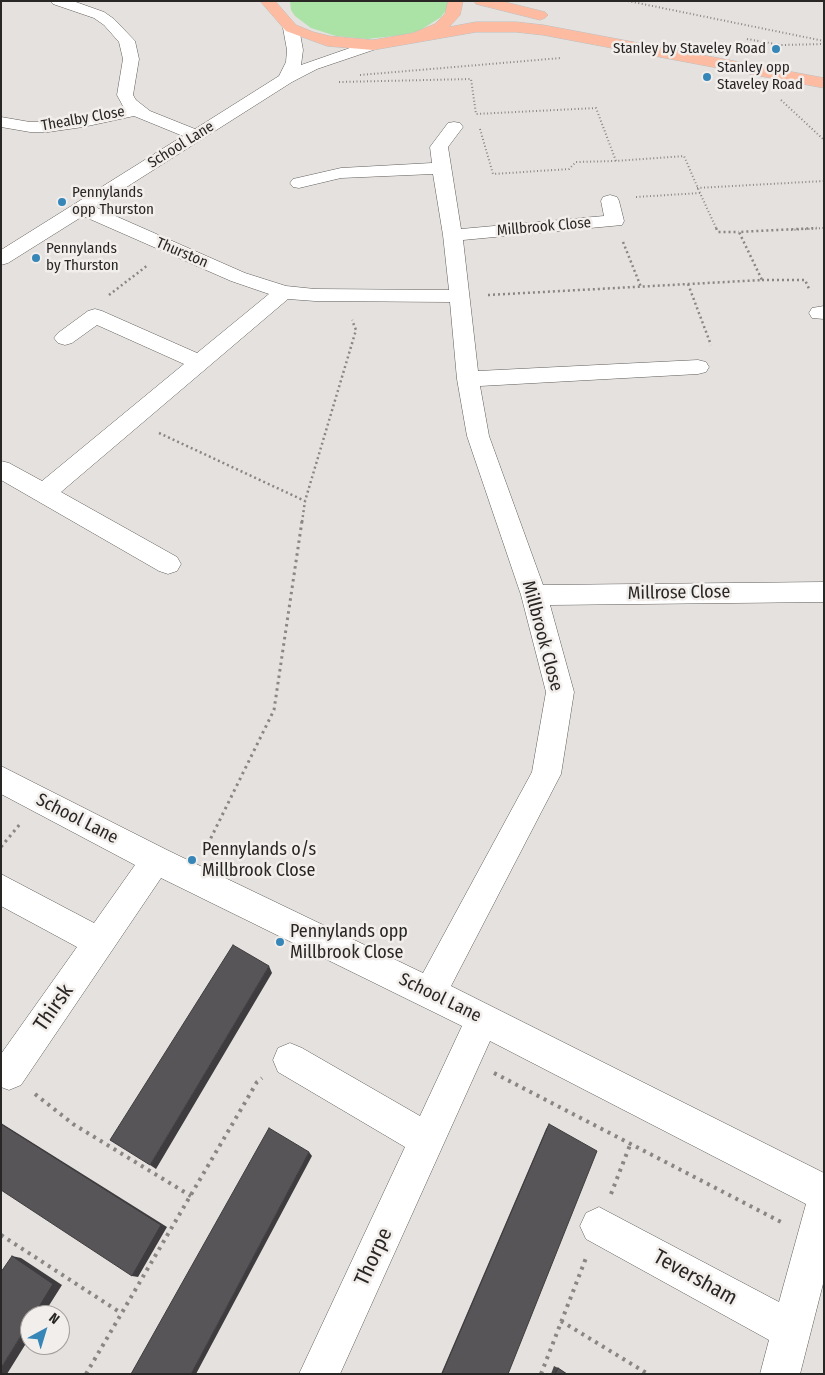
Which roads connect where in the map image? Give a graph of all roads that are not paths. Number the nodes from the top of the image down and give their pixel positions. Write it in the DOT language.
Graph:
graph roads {
  1 [pos="58,1"];
  2 [pos="266,1"];
  3 [pos="456,1"];
  4 [pos="481,1"];
  5 [pos="278,8"];
  6 [pos="292,28"];
  7 [pos="419,36"];
  8 [pos="373,44"];
  9 [pos="752,62"];
  10 [pos="824,68"];
  11 [pos="286,80"];
  12 [pos="824,83"];
  13 [pos="136,110"];
  14 [pos="1,122"];
  15 [pos="454,127"];
  16 [pos="196,135"];
  17 [pos="440,168"];
  18 [pos="299,183"];
  19 [pos="610,201"];
  20 [pos="81,208"];
  21 [pos="453,235"];
  22 [pos="1,259"];
  23 [pos="284,292"];
  24 [pos="460,296"];
  25 [pos="65,338"];
  26 [pos="200,363"];
  27 [pos="698,367"];
  28 [pos="468,378"];
  29 [pos="1,469"];
  30 [pos="43,494"];
  31 [pos="168,564"];
  32 [pos="824,592"];
  33 [pos="534,595"];
  34 [pos="1,779"];
  35 [pos="156,860"];
  36 [pos="1,889"];
  37 [pos="100,943"];
  38 [pos="430,993"];
  39 [pos="483,1019"];
  40 [pos="290,1060"];
  41 [pos="9,1073"];
  42 [pos="428,1140"];
  43 [pos="824,1193"];
  44 [pos="819,1223"];
  45 [pos="599,1226"];
  46 [pos="791,1330"];
  47 [pos="319,1374"];
  48 [pos="780,1374"];
  1 -- 13 [label="street"];
  2 -- 5 [label="main road"];
  3 -- 7 [label="main road"];
  4 -- 9 [label="main road"];
  5 -- 6 [label="main road"];
  6 -- 8 [label="main road"];
  6 -- 11 [label="street"];
  7 -- 8 [label="main road"];
  7 -- 9 [label="main road"];
  8 -- 11 [label="street, School Lane"];
  9 -- 10 [label="main road"];
  9 -- 12 [label="main road"];
  11 -- 16 [label="street, School Lane"];
  13 -- 14 [label="street, Thealby Close"];
  13 -- 16 [label="street"];
  15 -- 17 [label="street, Millbrook Close"];
  16 -- 20 [label="street, School Lane"];
  17 -- 18 [label="street"];
  17 -- 21 [label="street, Millbrook Close"];
  19 -- 21 [label="street, Millbrook Close"];
  20 -- 22 [label="street, School Lane"];
  20 -- 23 [label="street, Thurston"];
  21 -- 24 [label="street, Millbrook Close"];
  23 -- 24 [label="street, Thurston"];
  23 -- 26 [label="street"];
  24 -- 28 [label="street, Millbrook Close"];
  25 -- 26 [label="street"];
  26 -- 30 [label="street"];
  27 -- 28 [label="street"];
  28 -- 33 [label="street, Millbrook Close"];
  29 -- 30 [label="street"];
  30 -- 31 [label="street"];
  32 -- 33 [label="street, Millrose Close"];
  33 -- 38 [label="street, Millbrook Close"];
  34 -- 35 [label="street, School Lane"];
  35 -- 37 [label="street, Thirsk"];
  35 -- 38 [label="street, School Lane"];
  36 -- 37 [label="street"];
  37 -- 41 [label="street, Thirsk"];
  38 -- 39 [label="street, School Lane"];
  39 -- 42 [label="street, Thorpe"];
  39 -- 43 [label="street, School Lane"];
  40 -- 42 [label="street"];
  42 -- 47 [label="street, Thorpe"];
  44 -- 46 [label="street"];
  45 -- 46 [label="street, Teversham"];
  46 -- 48 [label="street"];
}
